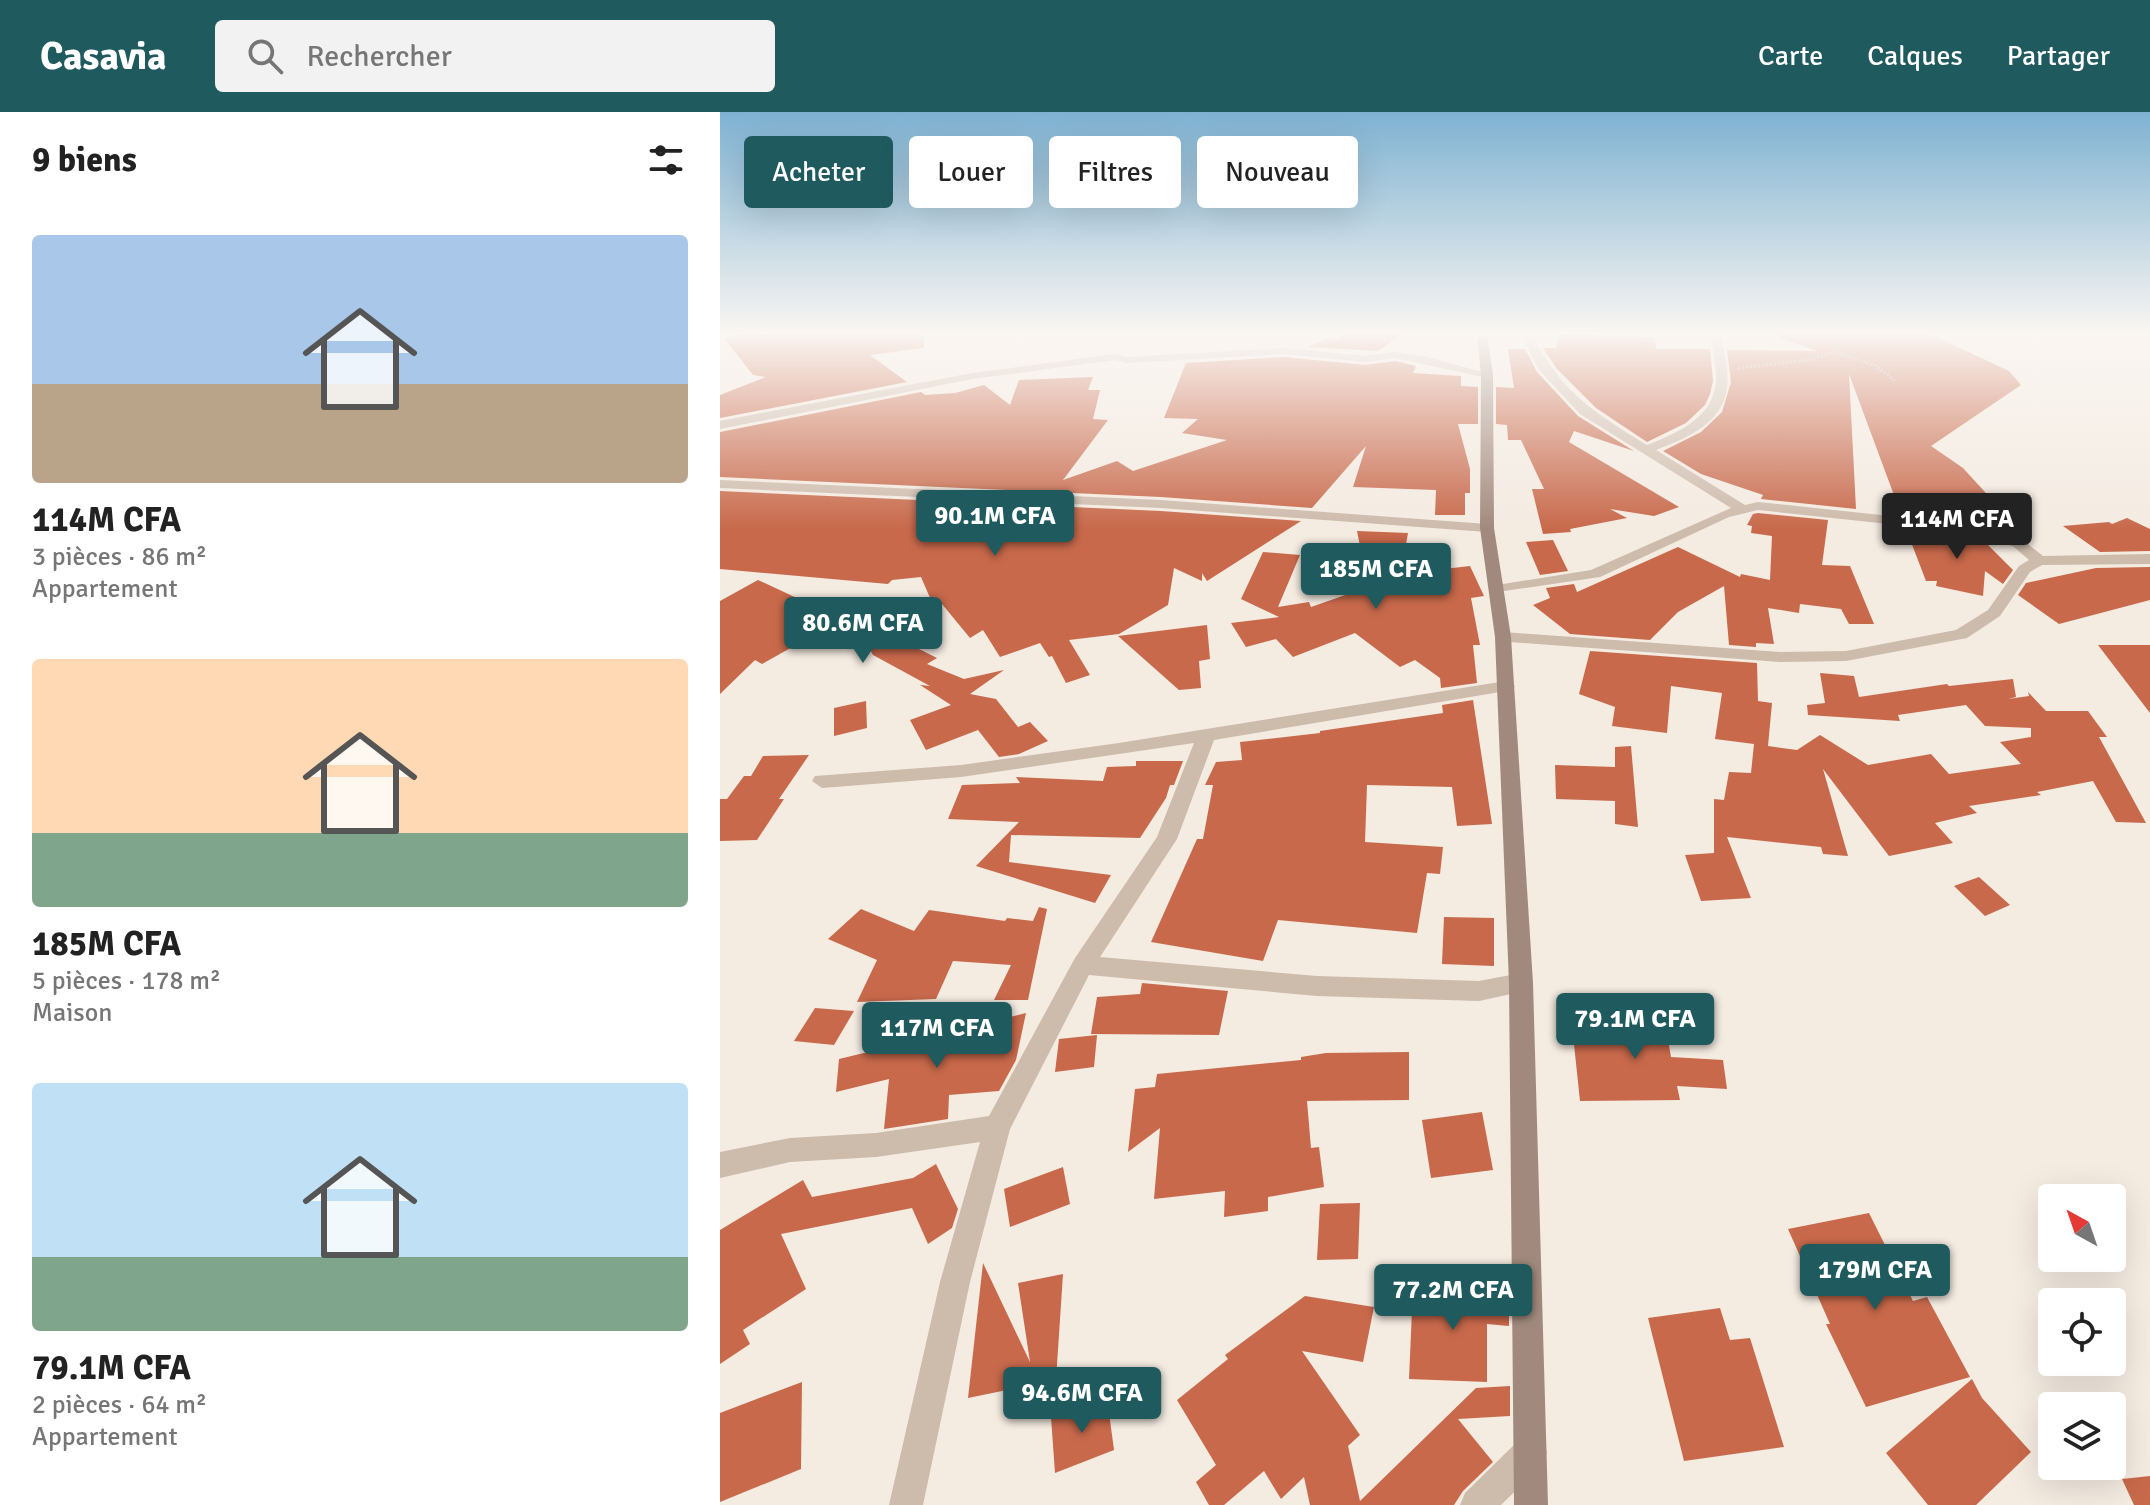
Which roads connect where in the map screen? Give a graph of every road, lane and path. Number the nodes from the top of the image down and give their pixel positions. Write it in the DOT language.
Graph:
graph roads {
  1 [pos="859,398"];
  2 [pos="1487,398"];
  3 [pos="1569,398"];
  4 [pos="1718,398"];
  5 [pos="720,425"];
  6 [pos="1646,450"];
  7 [pos="720,484"];
  8 [pos="1740,508"];
  9 [pos="1487,528"];
  10 [pos="2150,559"];
  11 [pos="2039,561"];
  12 [pos="1497,590"];
  13 [pos="1503,637"];
  14 [pos="1506,686"];
  15 [pos="1206,735"];
  16 [pos="822,781"];
  17 [pos="1083,965"];
  18 [pos="1521,983"];
  19 [pos="997,1127"];
  20 [pos="720,1165"];
  21 [pos="1531,1452"];
  22 [pos="906,1505"];
  23 [pos="1477,1505"];
  24 [pos="1531,1505"];
  1 -- 5 [label="street"];
  2 -- 9 [label="street"];
  3 -- 6 [label="street"];
  4 -- 6 [label="street"];
  6 -- 8 [label="street"];
  7 -- 9 [label="street"];
  8 -- 11 [label="street"];
  8 -- 12 [label="street"];
  9 -- 12 [label="street"];
  10 -- 11 [label="street"];
  11 -- 13 [label="street"];
  12 -- 13 [label="street"];
  13 -- 14 [label="street"];
  14 -- 15 [label="street"];
  14 -- 18 [label="street"];
  15 -- 16 [label="street"];
  15 -- 17 [label="street"];
  17 -- 18 [label="street"];
  17 -- 19 [label="street"];
  18 -- 21 [label="street"];
  19 -- 20 [label="street"];
  19 -- 22 [label="street"];
  21 -- 23 [label="street"];
  21 -- 24 [label="street"];
}
